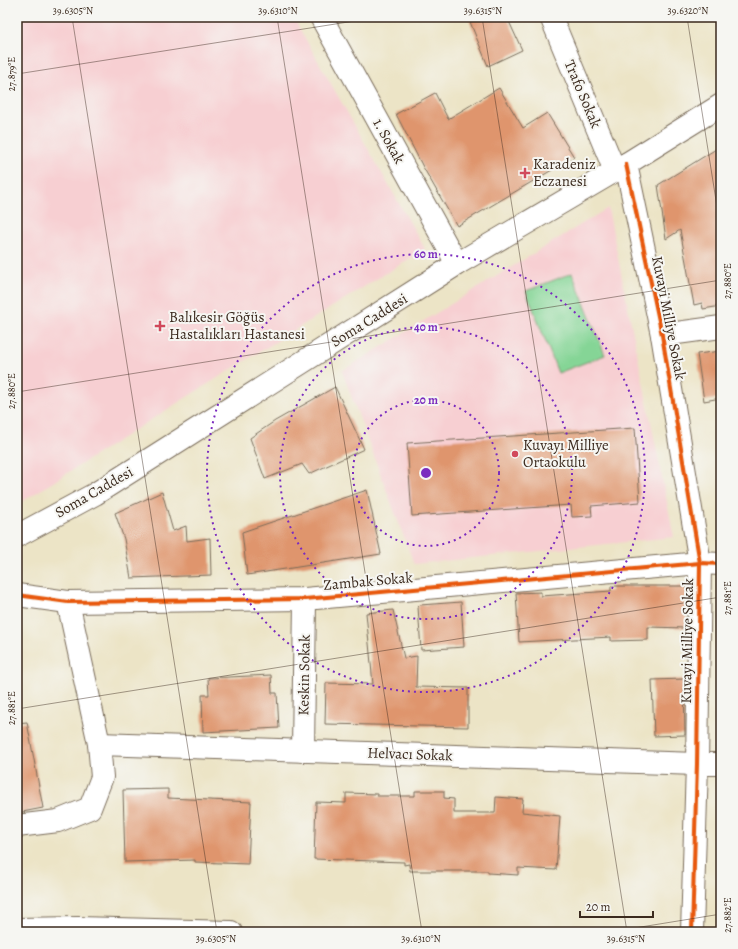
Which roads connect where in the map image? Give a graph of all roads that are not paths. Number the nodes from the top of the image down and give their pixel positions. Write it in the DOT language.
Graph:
graph roads {
  1 [pos="321,17"];
  2 [pos="551,17"];
  3 [pos="721,106"];
  4 [pos="620,168"];
  5 [pos="457,264"];
  6 [pos="721,327"];
  7 [pos="662,335"];
  8 [pos="17,536"];
  9 [pos="700,563"];
  10 [pos="721,564"];
  11 [pos="17,595"];
  12 [pos="306,599"];
  13 [pos="68,602"];
  14 [pos="99,744"];
  15 [pos="303,751"];
  16 [pos="697,764"];
  17 [pos="721,764"];
  18 [pos="17,826"];
  19 [pos="17,929"];
  20 [pos="231,932"];
  21 [pos="692,932"];
  1 -- 5 [label="main road, 1. Sokak"];
  2 -- 4 [label="main road, Trafo Sokak"];
  3 -- 4 [label="main road, Soma Caddesi"];
  4 -- 5 [label="main road, Soma Caddesi"];
  4 -- 7 [label="main road, Kuvayi Milliye Sokak"];
  5 -- 8 [label="main road, Soma Caddesi"];
  6 -- 7 [label="main road"];
  7 -- 9 [label="main road, Kuvayi Milliye Sokak"];
  9 -- 10 [label="main road, Zambak Sokak"];
  9 -- 12 [label="main road, Zambak Sokak"];
  9 -- 16 [label="main road, Kuvayi Milliye Sokak"];
  11 -- 13 [label="main road, Zambak Sokak"];
  12 -- 13 [label="main road, Zambak Sokak"];
  12 -- 15 [label="main road, Keskin Sokak"];
  13 -- 14 [label="main road"];
  14 -- 15 [label="main road, Helvacı Sokak"];
  14 -- 18 [label="main road"];
  15 -- 16 [label="main road, Helvacı Sokak"];
  16 -- 17 [label="main road, Helvacı Sokak"];
  16 -- 21 [label="main road, Kuvayi Milliye Sokak"];
  19 -- 20 [label="main road"];
}
